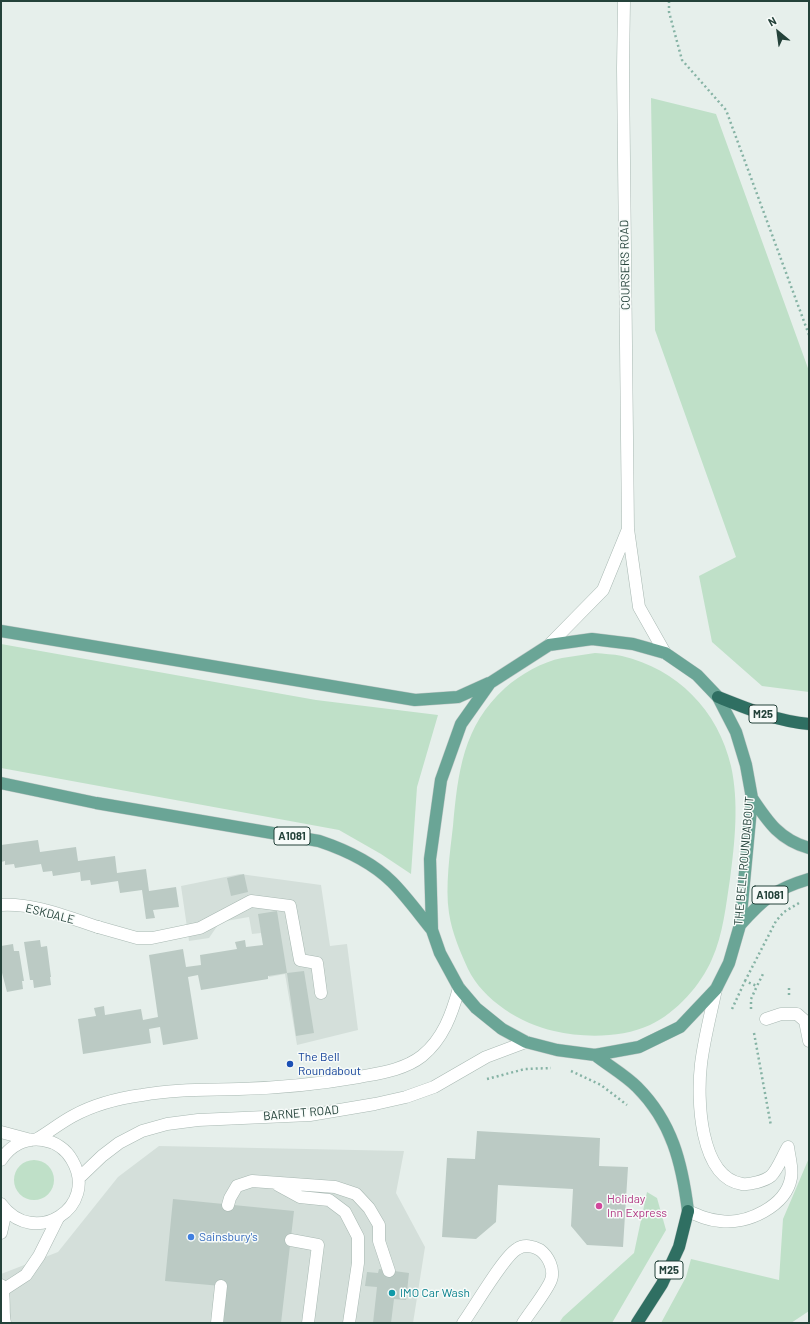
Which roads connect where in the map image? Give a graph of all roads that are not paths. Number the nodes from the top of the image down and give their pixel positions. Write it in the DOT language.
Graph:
graph roads {
  1 [pos="624,1"];
  2 [pos="628,529"];
  3 [pos="1,631"];
  4 [pos="549,645"];
  5 [pos="665,653"];
  6 [pos="490,683"];
  7 [pos="718,697"];
  8 [pos="809,724"];
  9 [pos="1,783"];
  10 [pos="752,798"];
  11 [pos="809,848"];
  12 [pos="809,879"];
  13 [pos="1,905"];
  14 [pos="740,925"];
  15 [pos="432,930"];
  16 [pos="459,988"];
  17 [pos="716,989"];
  18 [pos="321,993"];
  19 [pos="766,1019"];
  20 [pos="809,1041"];
  21 [pos="526,1042"];
  22 [pos="596,1056"];
  23 [pos="1,1132"];
  24 [pos="34,1139"];
  25 [pos="1,1160"];
  26 [pos="79,1178"];
  27 [pos="275,1183"];
  28 [pos="228,1205"];
  29 [pos="4,1207"];
  30 [pos="688,1211"];
  31 [pos="58,1218"];
  32 [pos="1,1233"];
  33 [pos="291,1240"];
  34 [pos="389,1271"];
  35 [pos="221,1286"];
  36 [pos="2,1287"];
  37 [pos="5,1323"];
  38 [pos="217,1323"];
  39 [pos="308,1323"];
  40 [pos="349,1323"];
  41 [pos="464,1323"];
  42 [pos="523,1323"];
  43 [pos="637,1323"];
  1 -- 2 [label="street, COURSERS ROAD"];
  2 -- 4 [label="street, COURSERS ROAD"];
  2 -- 5 [label="street, COURSERS ROAD"];
  3 -- 6 [label="main road"];
  4 -- 5 [label="main road, THE BELL ROUNDABOUT"];
  4 -- 6 [label="main road, THE BELL ROUNDABOUT"];
  5 -- 7 [label="main road, THE BELL ROUNDABOUT"];
  6 -- 15 [label="main road, THE BELL ROUNDABOUT"];
  7 -- 8 [label="highway, M25"];
  7 -- 10 [label="main road, THE BELL ROUNDABOUT"];
  9 -- 15 [label="main road, A1081"];
  10 -- 11 [label="main road"];
  10 -- 14 [label="main road, THE BELL ROUNDABOUT"];
  12 -- 14 [label="main road, A1081"];
  13 -- 18 [label="street, ESKDALE"];
  14 -- 17 [label="main road, THE BELL ROUNDABOUT"];
  15 -- 16 [label="main road, THE BELL ROUNDABOUT"];
  16 -- 21 [label="main road, THE BELL ROUNDABOUT"];
  16 -- 24 [label="street"];
  17 -- 22 [label="main road, THE BELL ROUNDABOUT"];
  17 -- 30 [label="street"];
  19 -- 20 [label="street"];
  21 -- 22 [label="main road, THE BELL ROUNDABOUT"];
  21 -- 26 [label="street, BARNET ROAD"];
  22 -- 30 [label="main road"];
  23 -- 24 [label="street"];
  24 -- 25 [label="street"];
  24 -- 26 [label="street"];
  26 -- 31 [label="street"];
  27 -- 28 [label="street"];
  27 -- 34 [label="street"];
  27 -- 40 [label="street"];
  29 -- 31 [label="street"];
  29 -- 32 [label="street"];
  30 -- 43 [label="highway, M25"];
  31 -- 36 [label="street"];
  33 -- 39 [label="street"];
  35 -- 38 [label="street"];
  36 -- 37 [label="street"];
  41 -- 42 [label="street"];
}
